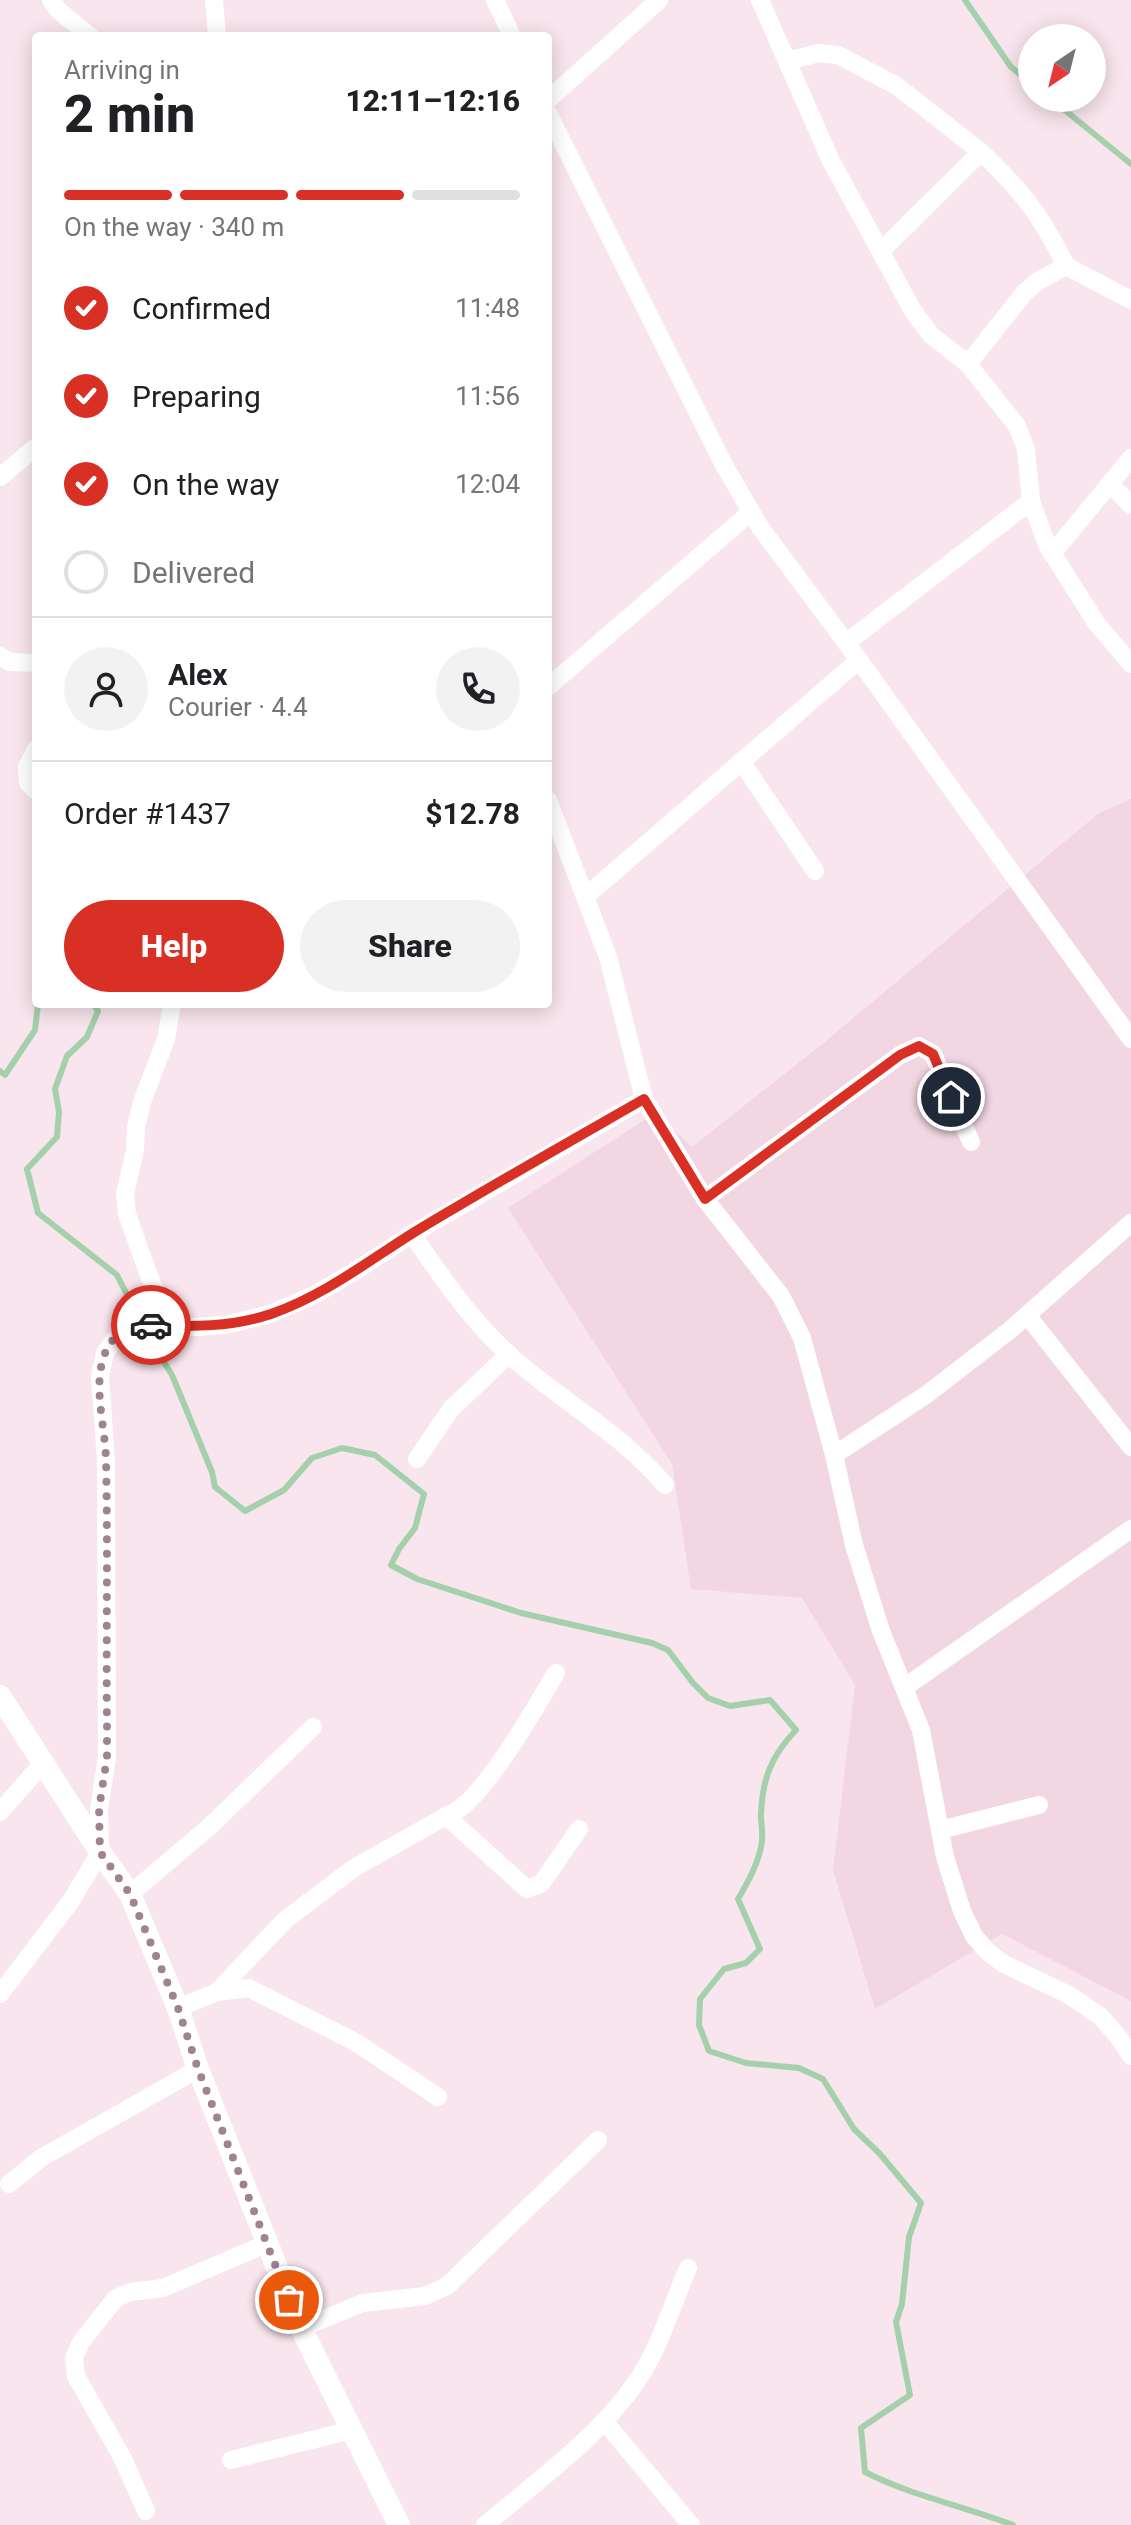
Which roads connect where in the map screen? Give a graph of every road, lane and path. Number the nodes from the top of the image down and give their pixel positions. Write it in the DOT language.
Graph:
graph roads {
  1 [pos="51,0"];
  2 [pos="214,0"];
  3 [pos="495,0"];
  4 [pos="659,0"];
  5 [pos="760,0"];
  6 [pos="85,32"];
  7 [pos="217,32"];
  8 [pos="510,32"];
  9 [pos="787,61"];
  10 [pos="552,96"];
  11 [pos="552,121"];
  12 [pos="981,152"];
  13 [pos="881,251"];
  14 [pos="1066,266"];
  15 [pos="1131,300"];
  16 [pos="968,364"];
  17 [pos="32,450"];
  18 [pos="1131,458"];
  19 [pos="0,477"];
  20 [pos="1110,484"];
  21 [pos="1031,501"];
  22 [pos="1131,505"];
  23 [pos="751,512"];
  24 [pos="1052,554"];
  25 [pos="846,643"];
  26 [pos="0,656"];
  27 [pos="859,660"];
  28 [pos="32,663"];
  29 [pos="1131,664"];
  30 [pos="552,684"];
  31 [pos="32,757"];
  32 [pos="741,761"];
  33 [pos="32,787"];
  34 [pos="555,834"];
  35 [pos="815,871"];
  36 [pos="585,897"];
  37 [pos="171,1008"];
  38 [pos="1131,1039"];
  39 [pos="644,1099"];
  40 [pos="971,1142"];
  41 [pos="705,1199"];
  42 [pos="1131,1223"];
  43 [pos="412,1234"];
  44 [pos="1027,1315"];
  45 [pos="167,1326"];
  46 [pos="509,1354"];
  47 [pos="1131,1446"];
  48 [pos="834,1455"];
  49 [pos="417,1459"];
  50 [pos="665,1485"];
  51 [pos="1131,1529"];
  52 [pos="556,1673"];
  53 [pos="905,1687"];
  54 [pos="0,1696"];
  55 [pos="313,1727"];
  56 [pos="43,1763"];
  57 [pos="1039,1805"];
  58 [pos="0,1812"];
  59 [pos="446,1816"];
  60 [pos="579,1829"];
  61 [pos="940,1830"];
  62 [pos="100,1852"];
  63 [pos="130,1894"];
  64 [pos="217,1992"];
  65 [pos="0,1994"];
  66 [pos="178,2008"];
  67 [pos="1131,2056"];
  68 [pos="198,2069"];
  69 [pos="438,2097"];
  70 [pos="598,2140"];
  71 [pos="9,2184"];
  72 [pos="266,2244"];
  73 [pos="688,2268"];
  74 [pos="301,2328"];
  75 [pos="604,2421"];
  76 [pos="352,2430"];
  77 [pos="231,2460"];
  78 [pos="146,2511"];
  79 [pos="399,2525"];
  80 [pos="485,2525"];
  81 [pos="691,2525"];
  1 -- 6 [label="street"];
  2 -- 7 [label="street"];
  3 -- 8 [label="street"];
  4 -- 10 [label="street"];
  5 -- 9 [label="street"];
  9 -- 12 [label="street"];
  9 -- 13 [label="street"];
  11 -- 23 [label="street"];
  12 -- 13 [label="street"];
  12 -- 14 [label="street"];
  13 -- 16 [label="street"];
  14 -- 15 [label="street"];
  14 -- 16 [label="street"];
  16 -- 21 [label="street"];
  17 -- 19 [label="street"];
  18 -- 20 [label="street"];
  20 -- 22 [label="street"];
  20 -- 24 [label="street"];
  21 -- 24 [label="street"];
  21 -- 25 [label="street"];
  23 -- 25 [label="street"];
  23 -- 30 [label="street"];
  24 -- 29 [label="street"];
  25 -- 27 [label="street"];
  26 -- 28 [label="street"];
  27 -- 32 [label="street"];
  27 -- 38 [label="street"];
  31 -- 33 [label="street"];
  32 -- 35 [label="street"];
  32 -- 36 [label="street"];
  34 -- 36 [label="street"];
  36 -- 39 [label="street"];
  37 -- 45 [label="street"];
  39 -- 41 [label="street"];
  39 -- 43 [label="street"];
  40 -- 41 [label="street"];
  41 -- 48 [label="street"];
  42 -- 44 [label="street"];
  43 -- 45 [label="street"];
  43 -- 46 [label="street"];
  44 -- 47 [label="street"];
  44 -- 48 [label="street"];
  45 -- 62 [label="street"];
  46 -- 49 [label="street"];
  46 -- 50 [label="street"];
  48 -- 53 [label="street"];
  51 -- 53 [label="street"];
  52 -- 59 [label="street"];
  53 -- 61 [label="street"];
  54 -- 56 [label="street"];
  55 -- 63 [label="street"];
  56 -- 58 [label="street"];
  56 -- 62 [label="street"];
  57 -- 61 [label="street"];
  59 -- 60 [label="street"];
  59 -- 64 [label="street"];
  61 -- 67 [label="street"];
  62 -- 63 [label="street"];
  62 -- 65 [label="street"];
  63 -- 66 [label="street"];
  64 -- 66 [label="street"];
  64 -- 69 [label="street"];
  66 -- 68 [label="street"];
  68 -- 71 [label="street"];
  68 -- 72 [label="street"];
  70 -- 74 [label="street"];
  72 -- 74 [label="street"];
  72 -- 78 [label="street"];
  73 -- 75 [label="street"];
  74 -- 76 [label="street"];
  75 -- 80 [label="street"];
  75 -- 81 [label="street"];
  76 -- 77 [label="street"];
  76 -- 79 [label="street"];
}
